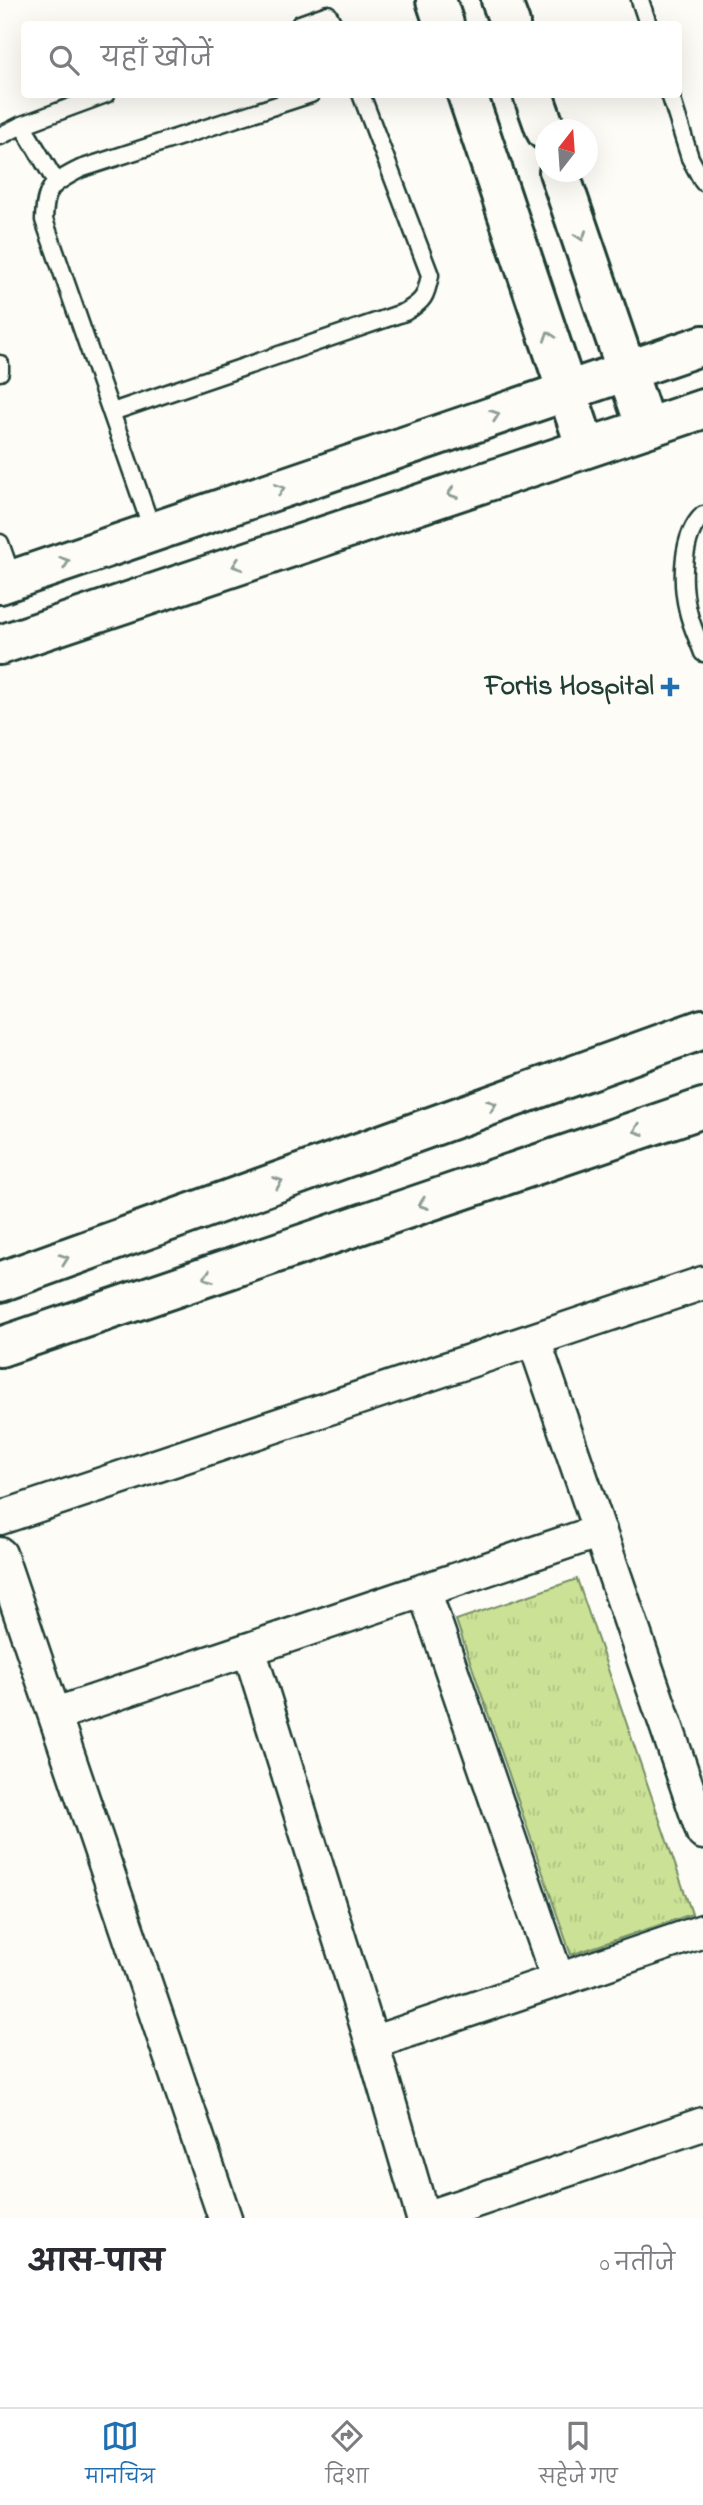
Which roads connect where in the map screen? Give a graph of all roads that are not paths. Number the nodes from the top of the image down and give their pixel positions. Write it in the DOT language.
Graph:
graph roads {
  1 [pos="436,0"];
  2 [pos="501,0"];
  3 [pos="640,0"];
  4 [pos="308,21"];
  5 [pos="332,21"];
  6 [pos="443,21"];
  7 [pos="508,21"];
  8 [pos="647,21"];
  9 [pos="95,98"];
  10 [pos="299,98"];
  11 [pos="363,98"];
  12 [pos="468,98"];
  13 [pos="534,98"];
  14 [pos="671,98"];
  15 [pos="541,119"];
  16 [pos="22,125"];
  17 [pos="0,136"];
  18 [pos="56,182"];
  19 [pos="562,182"];
  20 [pos="703,182"];
  21 [pos="703,345"];
  22 [pos="0,364"];
  23 [pos="626,371"];
  24 [pos="0,372"];
  25 [pos="567,391"];
  26 [pos="703,409"];
  27 [pos="112,412"];
  28 [pos="646,428"];
  29 [pos="586,447"];
  30 [pos="703,514"];
  31 [pos="153,532"];
  32 [pos="0,543"];
  33 [pos="6,582"];
  34 [pos="0,645"];
  35 [pos="703,653"];
  36 [pos="703,1028"];
  37 [pos="703,1108"];
  38 [pos="0,1282"];
  39 [pos="703,1283"];
  40 [pos="534,1340"];
  41 [pos="0,1347"];
  42 [pos="0,1518"];
  43 [pos="600,1531"];
  44 [pos="0,1554"];
  45 [pos="424,1590"];
  46 [pos="249,1649"];
  47 [pos="56,1714"];
  48 [pos="703,1833"];
  49 [pos="703,1931"];
  50 [pos="558,1980"];
  51 [pos="372,2043"];
  52 [pos="703,2124"];
  53 [pos="225,2218"];
  54 [pos="424,2218"];
  1 -- 6 [label="street"];
  2 -- 7 [label="street"];
  3 -- 8 [label="lane"];
  4 -- 5 [label="lane"];
  9 -- 16 [label="lane"];
  10 -- 18 [label="lane"];
  11 -- 27 [label="lane"];
  25 -- 12 [label="street, one-way"];
  13 -- 15 [label="street"];
  14 -- 20 [label="lane"];
  16 -- 17 [label="lane"];
  16 -- 18 [label="lane"];
  18 -- 27 [label="lane"];
  19 -- 23 [label="street, one-way"];
  21 -- 23 [label="street"];
  22 -- 24 [label="lane"];
  23 -- 25 [label="street"];
  23 -- 28 [label="street"];
  25 -- 29 [label="street"];
  31 -- 25 [label="street, one-way"];
  26 -- 28 [label="street"];
  27 -- 31 [label="lane"];
  28 -- 29 [label="street"];
  29 -- 34 [label="street, one-way"];
  30 -- 35 [label="lane"];
  33 -- 31 [label="street, one-way"];
  32 -- 33 [label="lane"];
  38 -- 36 [label="street, one-way"];
  37 -- 41 [label="street, one-way"];
  39 -- 40 [label="street"];
  40 -- 42 [label="street"];
  40 -- 43 [label="street"];
  43 -- 45 [label="street"];
  43 -- 48 [label="street"];
  44 -- 47 [label="street"];
  45 -- 46 [label="street"];
  45 -- 50 [label="street"];
  46 -- 47 [label="street"];
  46 -- 51 [label="street"];
  47 -- 53 [label="street"];
  49 -- 50 [label="street"];
  50 -- 51 [label="street"];
  51 -- 54 [label="street"];
  52 -- 54 [label="street"];
}
